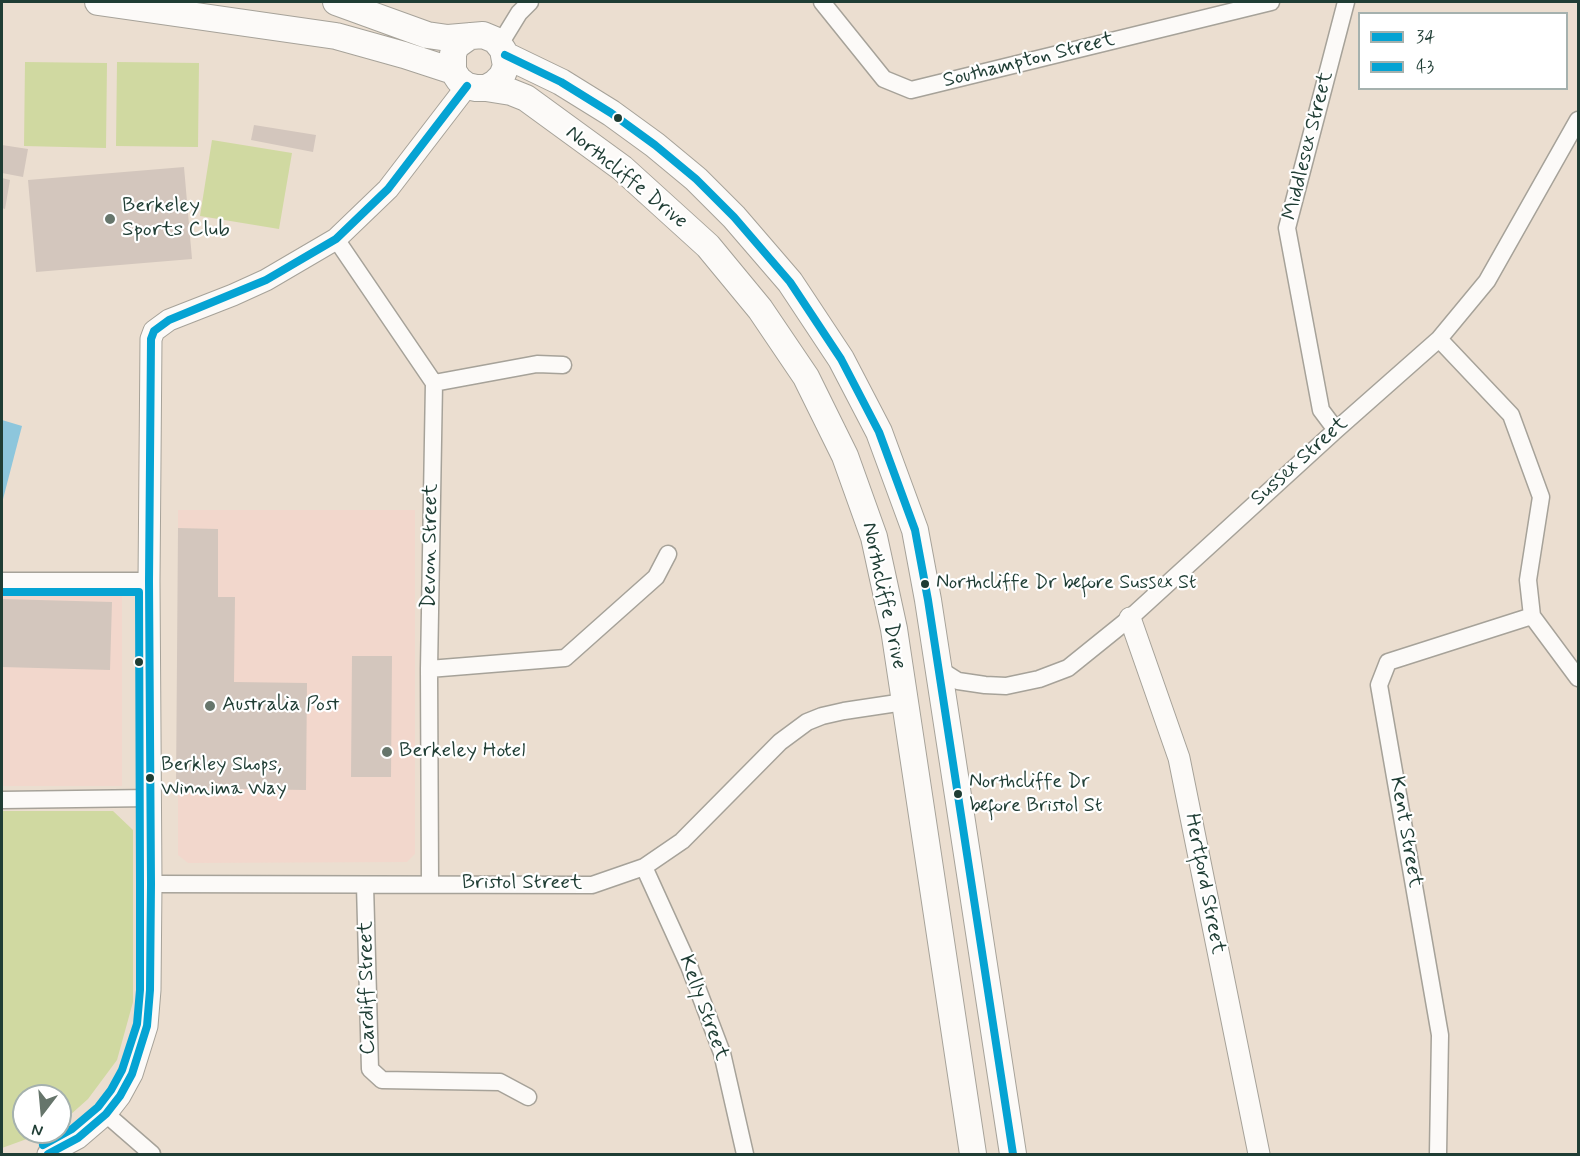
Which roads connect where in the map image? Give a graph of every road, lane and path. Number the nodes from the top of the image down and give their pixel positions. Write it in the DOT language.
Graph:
graph roads {
  1 [pos="98,2"];
  2 [pos="336,2"];
  3 [pos="530,2"];
  4 [pos="822,2"];
  5 [pos="1271,2"];
  6 [pos="1346,2"];
  7 [pos="470,36"];
  8 [pos="503,50"];
  9 [pos="469,82"];
  10 [pos="1578,120"];
  11 [pos="336,239"];
  12 [pos="1439,339"];
  13 [pos="563,365"];
  14 [pos="434,383"];
  15 [pos="1336,429"];
  16 [pos="668,554"];
  17 [pos="2,581"];
  18 [pos="149,581"];
  19 [pos="1532,616"];
  20 [pos="1130,618"];
  21 [pos="429,669"];
  22 [pos="939,669"];
  23 [pos="1578,678"];
  24 [pos="904,702"];
  25 [pos="151,798"];
  26 [pos="2,800"];
  27 [pos="644,867"];
  28 [pos="430,883"];
  29 [pos="151,884"];
  30 [pos="365,885"];
  31 [pos="528,1097"];
  32 [pos="106,1114"];
  33 [pos="48,1155"];
  34 [pos="152,1155"];
  35 [pos="745,1155"];
  36 [pos="973,1155"];
  37 [pos="1013,1155"];
  38 [pos="1259,1155"];
  39 [pos="1438,1155"];
  1 -- 9 [label="main road, Northcliffe Drive"];
  2 -- 7 [label="main road"];
  3 -- 8 [label="street"];
  4 -- 5 [label="street, Southampton Street"];
  6 -- 15 [label="street, Middlesex Street"];
  7 -- 8 [label="main road"];
  7 -- 9 [label="main road"];
  8 -- 9 [label="main road"];
  8 -- 22 [label="main road, Northcliffe Drive"];
  9 -- 11 [label="street"];
  9 -- 24 [label="main road, Northcliffe Drive"];
  10 -- 12 [label="street, Sussex Street"];
  11 -- 14 [label="street"];
  11 -- 18 [label="street"];
  12 -- 15 [label="street, Sussex Street"];
  12 -- 19 [label="street"];
  13 -- 14 [label="street"];
  14 -- 21 [label="street, Devon Street"];
  15 -- 20 [label="street, Sussex Street"];
  16 -- 21 [label="street"];
  17 -- 18 [label="street"];
  18 -- 25 [label="street"];
  19 -- 23 [label="street"];
  19 -- 39 [label="street, Kent Street"];
  20 -- 22 [label="street, Sussex Street"];
  20 -- 38 [label="street, Hertford Street"];
  21 -- 28 [label="street, Devon Street"];
  22 -- 37 [label="main road, Northcliffe Drive"];
  24 -- 27 [label="street, Bristol Street"];
  24 -- 36 [label="main road, Northcliffe Drive"];
  25 -- 26 [label="street"];
  25 -- 29 [label="street"];
  27 -- 28 [label="street, Bristol Street"];
  27 -- 35 [label="street, Kelly Street"];
  28 -- 30 [label="street, Bristol Street"];
  29 -- 30 [label="street, Bristol Street"];
  29 -- 32 [label="street"];
  30 -- 31 [label="street, Cardiff Street"];
  32 -- 33 [label="street"];
  32 -- 34 [label="street"];
}
